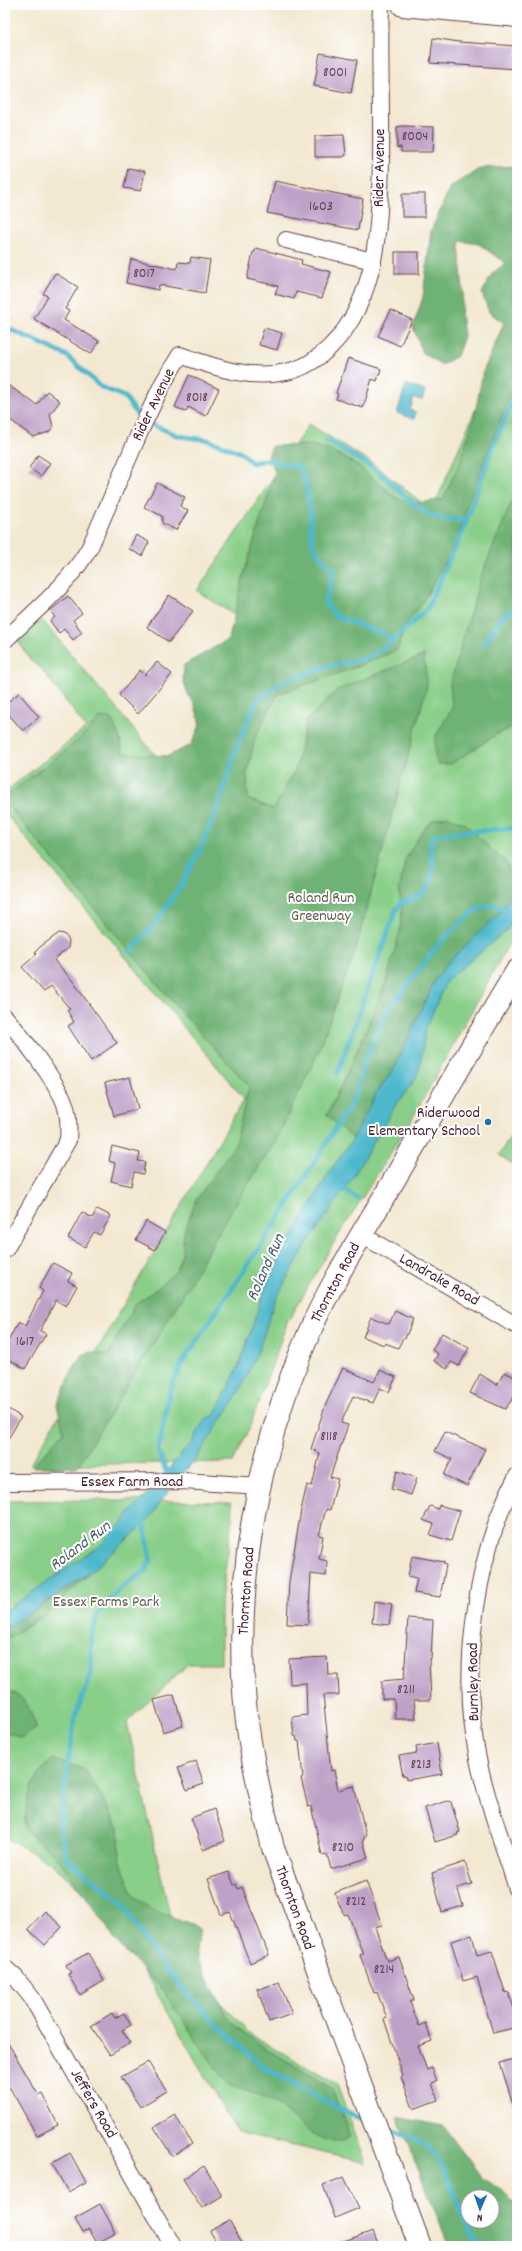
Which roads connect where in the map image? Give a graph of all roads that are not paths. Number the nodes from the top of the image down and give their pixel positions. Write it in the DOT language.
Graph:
graph roads {
  1 [pos="381,5"];
  2 [pos="403,5"];
  3 [pos="517,16"];
  4 [pos="286,240"];
  5 [pos="373,261"];
  6 [pos="5,640"];
  7 [pos="517,971"];
  8 [pos="5,1017"];
  9 [pos="362,1235"];
  10 [pos="5,1250"];
  11 [pos="517,1326"];
  12 [pos="517,1476"];
  13 [pos="5,1482"];
  14 [pos="259,1486"];
  15 [pos="517,1890"];
  16 [pos="5,1968"];
  17 [pos="173,2246"];
  18 [pos="420,2246"];
  1 -- 5 [label="street, Rider Avenue"];
  2 -- 3 [label="street"];
  4 -- 5 [label="street"];
  5 -- 6 [label="street, Rider Avenue"];
  7 -- 9 [label="street, Thornton Road"];
  8 -- 10 [label="street"];
  9 -- 11 [label="street, Landrake Road"];
  9 -- 14 [label="street, Thornton Road"];
  12 -- 15 [label="street, Burnley Road"];
  13 -- 14 [label="street, Essex Farm Road"];
  14 -- 18 [label="street, Thornton Road"];
  16 -- 17 [label="street, Jeffers Road"];
}
